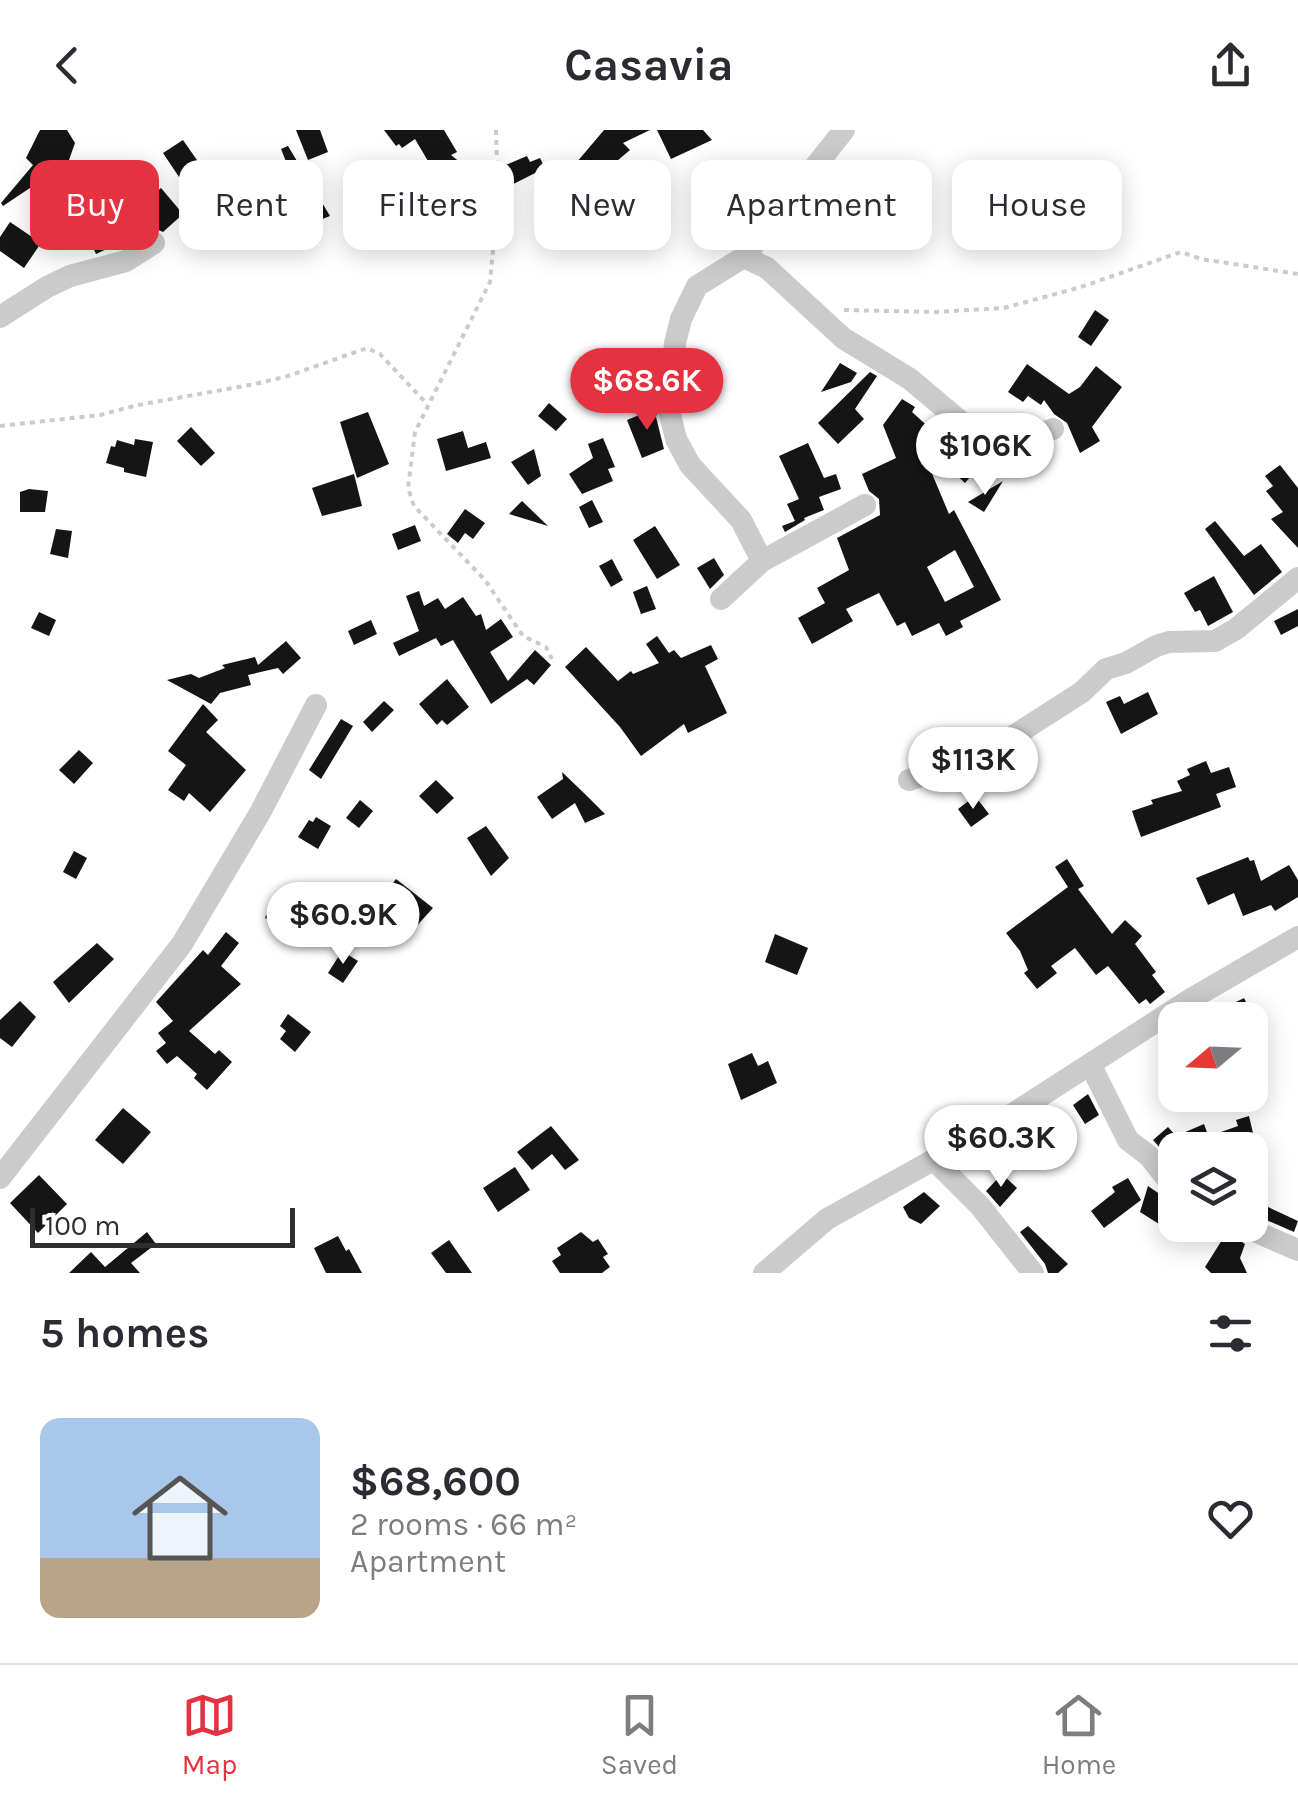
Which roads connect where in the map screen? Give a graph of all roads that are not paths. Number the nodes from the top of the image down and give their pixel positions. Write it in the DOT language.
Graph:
graph roads {
  1 [pos="844,130"];
  2 [pos="143,250"];
  3 [pos="744,257"];
  4 [pos="0,317"];
  5 [pos="1054,429"];
  6 [pos="865,505"];
  7 [pos="762,561"];
  8 [pos="1298,578"];
  9 [pos="721,599"];
  10 [pos="316,704"];
  11 [pos="909,780"];
  12 [pos="1298,937"];
  13 [pos="1090,1064"];
  14 [pos="934,1160"];
  15 [pos="1158,1167"];
  16 [pos="0,1178"];
  17 [pos="1268,1237"];
  18 [pos="1298,1250"];
  19 [pos="764,1273"];
  20 [pos="1032,1273"];
  1 -- 3 [label="street"];
  2 -- 4 [label="street"];
  3 -- 5 [label="street"];
  3 -- 7 [label="street"];
  6 -- 7 [label="street"];
  7 -- 9 [label="street"];
  8 -- 11 [label="street"];
  10 -- 16 [label="street"];
  12 -- 13 [label="street"];
  13 -- 14 [label="street"];
  13 -- 15 [label="street"];
  14 -- 19 [label="street"];
  14 -- 20 [label="street"];
  17 -- 18 [label="street"];
}
